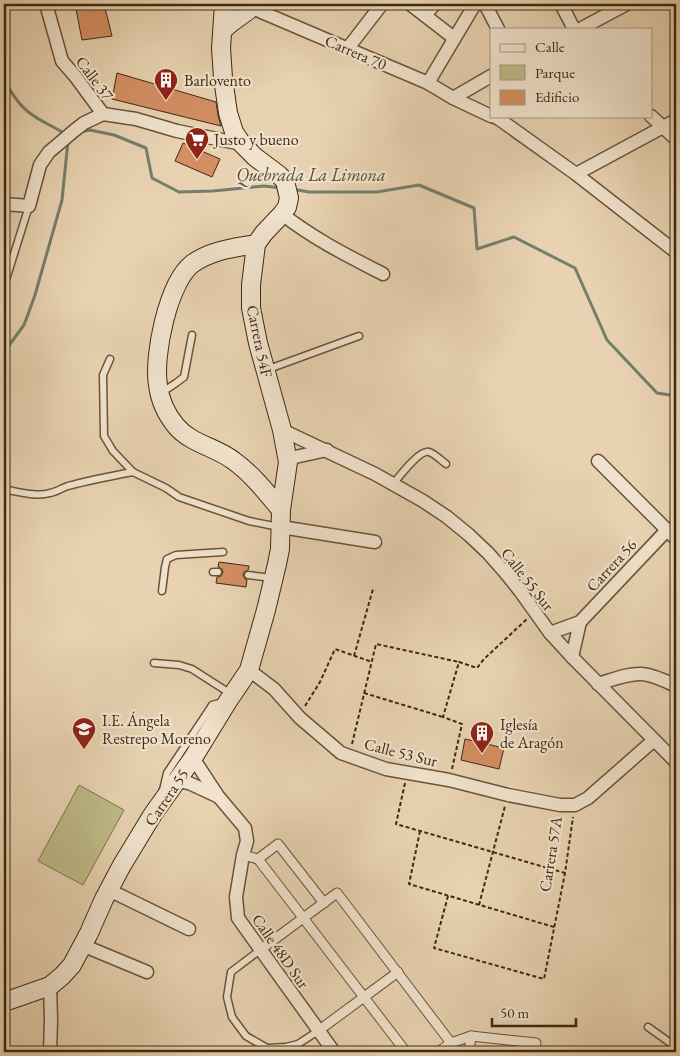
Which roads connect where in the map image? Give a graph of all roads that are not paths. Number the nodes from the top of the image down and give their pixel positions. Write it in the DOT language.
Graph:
graph roads {
  1 [pos="46,4"];
  2 [pos="224,4"];
  3 [pos="382,4"];
  4 [pos="410,4"];
  5 [pos="435,4"];
  6 [pos="475,4"];
  7 [pos="485,4"];
  8 [pos="561,4"];
  9 [pos="627,4"];
  10 [pos="258,7"];
  11 [pos="425,15"];
  12 [pos="497,28"];
  13 [pos="573,28"];
  14 [pos="582,28"];
  15 [pos="223,30"];
  16 [pos="454,38"];
  17 [pos="348,48"];
  18 [pos="490,77"];
  19 [pos="428,83"];
  20 [pos="453,98"];
  21 [pos="102,114"];
  22 [pos="490,115"];
  23 [pos="652,117"];
  24 [pos="497,118"];
  25 [pos="676,120"];
  26 [pos="662,128"];
  27 [pos="676,140"];
  28 [pos="242,144"];
  29 [pos="576,174"];
  30 [pos="4,204"];
  31 [pos="29,206"];
  32 [pos="286,206"];
  33 [pos="256,244"];
  34 [pos="676,252"];
  35 [pos="383,274"];
  36 [pos="4,286"];
  37 [pos="192,335"];
  38 [pos="359,336"];
  39 [pos="110,359"];
  40 [pos="266,371"];
  41 [pos="161,398"];
  42 [pos="282,430"];
  43 [pos="327,450"];
  44 [pos="598,461"];
  45 [pos="288,462"];
  46 [pos="446,464"];
  47 [pos="133,472"];
  48 [pos="393,484"];
  49 [pos="7,490"];
  50 [pos="281,519"];
  51 [pos="667,530"];
  52 [pos="676,539"];
  53 [pos="375,542"];
  54 [pos="223,552"];
  55 [pos="248,575"];
  56 [pos="274,578"];
  57 [pos="162,590"];
  58 [pos="580,622"];
  59 [pos="550,633"];
  60 [pos="572,657"];
  61 [pos="154,664"];
  62 [pos="249,670"];
  63 [pos="598,684"];
  64 [pos="676,686"];
  65 [pos="230,697"];
  66 [pos="654,740"];
  67 [pos="193,758"];
  68 [pos="676,762"];
  69 [pos="177,781"];
  70 [pos="218,796"];
  71 [pos="161,803"];
  72 [pos="575,805"];
  73 [pos="243,856"];
  74 [pos="258,859"];
  75 [pos="109,890"];
  76 [pos="324,903"];
  77 [pos="303,918"];
  78 [pos="189,929"];
  79 [pos="82,945"];
  80 [pos="260,950"];
  81 [pos="147,972"];
  82 [pos="398,972"];
  83 [pos="50,986"];
  84 [pos="363,997"];
  85 [pos="4,1003"];
  86 [pos="648,1027"];
  87 [pos="318,1031"];
  88 [pos="471,1036"];
  89 [pos="451,1043"];
  90 [pos="536,1043"];
  91 [pos="676,1048"];
  92 [pos="50,1052"];
  93 [pos="334,1052"];
  94 [pos="406,1052"];
  95 [pos="440,1052"];
  96 [pos="469,1052"];
  1 -- 21 [label="street, Calle 37"];
  2 -- 15 [label="main road"];
  3 -- 17 [label="street"];
  4 -- 11 [label="street"];
  5 -- 11 [label="street"];
  6 -- 16 [label="street"];
  7 -- 12 [label="street"];
  8 -- 13 [label="street"];
  9 -- 14 [label="street"];
  10 -- 15 [label="main road, Carrera 70"];
  10 -- 17 [label="street, Carrera 70"];
  11 -- 16 [label="street"];
  15 -- 28 [label="main road"];
  16 -- 19 [label="street"];
  17 -- 19 [label="street, Carrera 70"];
  18 -- 20 [label="street"];
  19 -- 20 [label="street, Carrera 70"];
  20 -- 22 [label="street, Carrera 70"];
  21 -- 28 [label="street"];
  21 -- 31 [label="street"];
  23 -- 26 [label="street"];
  24 -- 29 [label="street, Carrera 70"];
  25 -- 26 [label="street"];
  26 -- 27 [label="street"];
  26 -- 29 [label="street"];
  28 -- 32 [label="main road"];
  29 -- 34 [label="street, Carrera 70"];
  30 -- 31 [label="street"];
  31 -- 36 [label="lane"];
  32 -- 33 [label="main road"];
  32 -- 35 [label="street"];
  33 -- 40 [label="main road, Carrera 54F"];
  33 -- 41 [label="main road"];
  37 -- 41 [label="lane"];
  38 -- 40 [label="lane"];
  39 -- 47 [label="lane"];
  40 -- 42 [label="main road, Carrera 54F"];
  41 -- 50 [label="main road"];
  42 -- 43 [label="street, Calle 55 Sur"];
  42 -- 45 [label="main road, Carrera 54F"];
  43 -- 45 [label="street"];
  43 -- 48 [label="street, Calle 55 Sur"];
  44 -- 51 [label="street"];
  45 -- 50 [label="main road, Carrera 55"];
  46 -- 48 [label="lane"];
  47 -- 49 [label="lane"];
  47 -- 50 [label="lane"];
  48 -- 59 [label="street, Calle 55 Sur"];
  50 -- 53 [label="street"];
  50 -- 56 [label="main road, Carrera 55"];
  51 -- 52 [label="street"];
  51 -- 58 [label="street, Carrera 56"];
  54 -- 57 [label="lane"];
  55 -- 56 [label="lane"];
  56 -- 62 [label="main road, Carrera 55"];
  58 -- 59 [label="street, Carrera 56"];
  58 -- 60 [label="street"];
  59 -- 60 [label="street, Calle 55 Sur"];
  60 -- 63 [label="street, Calle 55 Sur"];
  61 -- 65 [label="lane"];
  62 -- 65 [label="main road, Carrera 55"];
  62 -- 72 [label="street, Calle 53 Sur"];
  63 -- 64 [label="street"];
  63 -- 66 [label="street, Calle 55 Sur"];
  65 -- 67 [label="main road, Carrera 55"];
  65 -- 71 [label="lane"];
  66 -- 68 [label="street, Calle 55 Sur"];
  66 -- 72 [label="street, Carrera 57A"];
  67 -- 69 [label="main road, Carrera 55"];
  67 -- 70 [label="street"];
  69 -- 70 [label="street"];
  69 -- 71 [label="main road, Carrera 55"];
  70 -- 73 [label="street, Calle 48D Sur"];
  71 -- 75 [label="main road, Carrera 55"];
  73 -- 74 [label="street"];
  73 -- 80 [label="street, Calle 48D Sur"];
  74 -- 76 [label="street"];
  74 -- 77 [label="street"];
  75 -- 78 [label="street"];
  75 -- 79 [label="main road, Carrera 55"];
  76 -- 77 [label="street"];
  76 -- 82 [label="street"];
  77 -- 80 [label="street"];
  77 -- 84 [label="street"];
  79 -- 81 [label="street"];
  79 -- 83 [label="main road, Carrera 55"];
  80 -- 87 [label="street, Calle 48D Sur"];
  80 -- 87 [label="lane"];
  82 -- 84 [label="street"];
  82 -- 89 [label="street"];
  83 -- 85 [label="main road, Carrera 55"];
  83 -- 92 [label="street"];
  84 -- 87 [label="street"];
  84 -- 94 [label="street"];
  86 -- 91 [label="lane"];
  87 -- 93 [label="street, Calle 48D Sur"];
  88 -- 89 [label="street"];
  88 -- 90 [label="street"];
  88 -- 96 [label="street"];
  89 -- 95 [label="street"];
}
